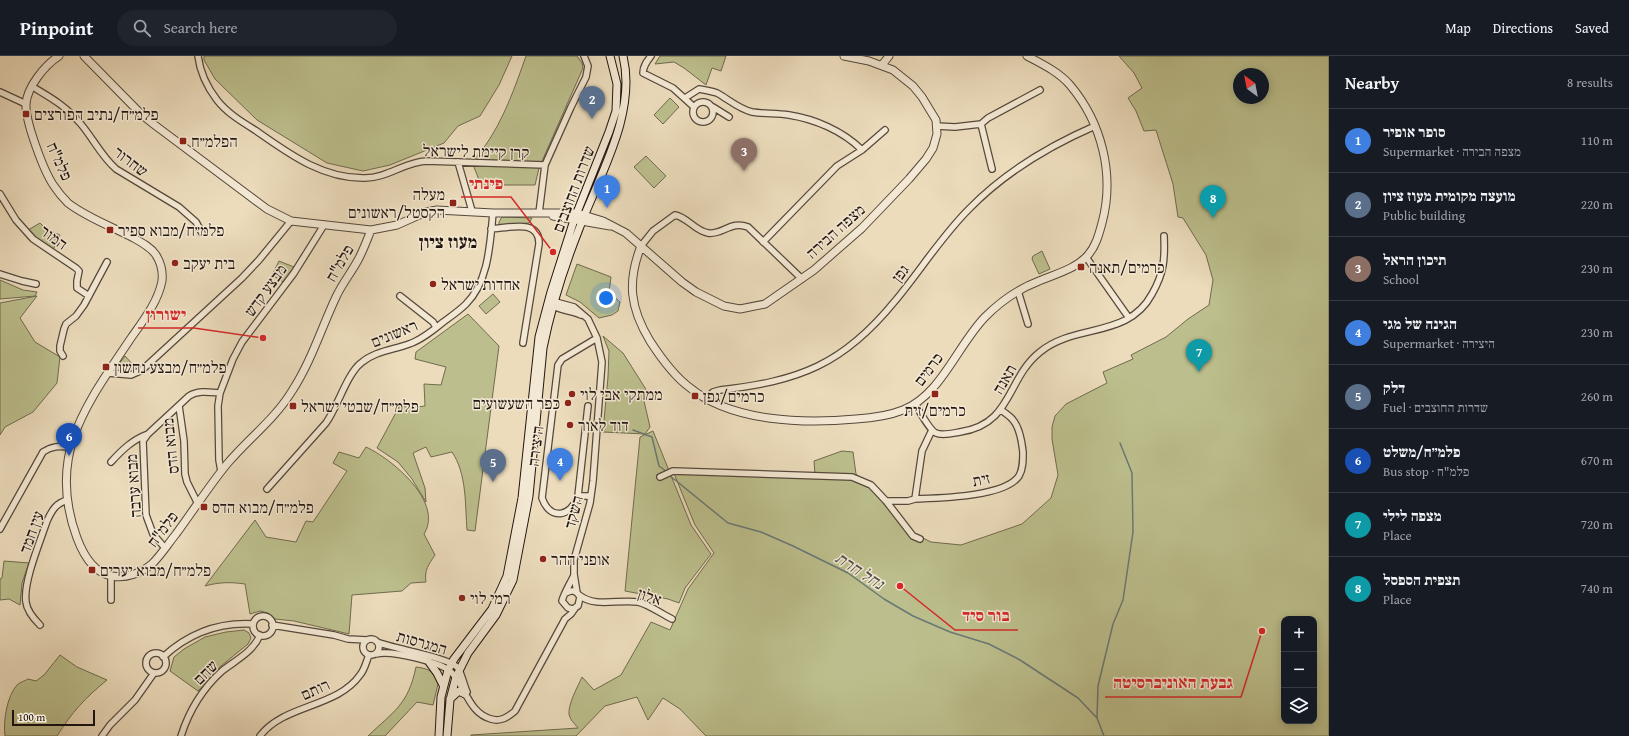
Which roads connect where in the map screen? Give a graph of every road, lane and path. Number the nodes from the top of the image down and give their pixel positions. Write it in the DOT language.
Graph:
graph roads {
  1 [pos="58,56"];
  2 [pos="84,56"];
  3 [pos="198,56"];
  4 [pos="584,56"];
  5 [pos="610,56"];
  6 [pos="623,56"];
  7 [pos="651,56"];
  8 [pos="844,56"];
  9 [pos="889,56"];
  10 [pos="1027,56"];
  11 [pos="882,65"];
  12 [pos="33,87"];
  13 [pos="1040,90"];
  14 [pos="0,92"];
  15 [pos="685,98"];
  16 [pos="26,104"];
  17 [pos="694,107"];
  18 [pos="713,107"];
  19 [pos="728,117"];
  20 [pos="981,124"];
  21 [pos="936,126"];
  22 [pos="1095,126"];
  23 [pos="885,130"];
  24 [pos="862,150"];
  25 [pos="458,162"];
  26 [pos="545,165"];
  27 [pos="992,169"];
  28 [pos="0,194"];
  29 [pos="472,211"];
  30 [pos="492,212"];
  31 [pos="540,213"];
  32 [pos="579,217"];
  33 [pos="291,221"];
  34 [pos="324,225"];
  35 [pos="491,229"];
  36 [pos="371,230"];
  37 [pos="202,233"];
  38 [pos="1164,236"];
  39 [pos="763,242"];
  40 [pos="641,246"];
  41 [pos="1086,257"];
  42 [pos="107,262"];
  43 [pos="0,274"];
  44 [pos="802,279"];
  45 [pos="36,284"];
  46 [pos="1018,291"];
  47 [pos="89,296"];
  48 [pos="400,296"];
  49 [pos="552,303"];
  50 [pos="1129,318"];
  51 [pos="1028,324"];
  52 [pos="436,327"];
  53 [pos="597,338"];
  54 [pos="522,343"];
  55 [pos="63,356"];
  56 [pos="108,373"];
  57 [pos="220,393"];
  58 [pos="706,398"];
  59 [pos="915,404"];
  60 [pos="179,406"];
  61 [pos="588,406"];
  62 [pos="1001,410"];
  63 [pos="932,430"];
  64 [pos="148,434"];
  65 [pos="70,447"];
  66 [pos="111,462"];
  67 [pos="222,471"];
  68 [pos="660,477"];
  69 [pos="267,489"];
  70 [pos="578,496"];
  71 [pos="591,496"];
  72 [pos="915,499"];
  73 [pos="68,500"];
  74 [pos="886,501"];
  75 [pos="198,504"];
  76 [pos="0,529"];
  77 [pos="920,539"];
  78 [pos="165,548"];
  79 [pos="574,574"];
  80 [pos="111,576"];
  81 [pos="566,593"];
  82 [pos="578,594"];
  83 [pos="110,600"];
  84 [pos="595,602"];
  85 [pos="563,604"];
  86 [pos="577,606"];
  87 [pos="565,619"];
  88 [pos="672,619"];
  89 [pos="253,624"];
  90 [pos="40,625"];
  91 [pos="272,625"];
  92 [pos="260,636"];
  93 [pos="348,639"];
  94 [pos="367,640"];
  95 [pos="377,642"];
  96 [pos="363,648"];
  97 [pos="376,654"];
  98 [pos="369,655"];
  99 [pos="163,657"];
  100 [pos="429,662"];
  101 [pos="449,667"];
  102 [pos="459,670"];
  103 [pos="154,673"];
  104 [pos="456,677"];
  105 [pos="443,685"];
  106 [pos="465,694"];
  107 [pos="450,700"];
  108 [pos="470,702"];
  109 [pos="102,736"];
  110 [pos="181,736"];
  111 [pos="260,736"];
  112 [pos="439,736"];
  113 [pos="447,736"];
  1 -- 12 [label="street"];
  2 -- 33 [label="street, פלמ\"ח"];
  3 -- 25 [label="street, קרן קיימת לישראל"];
  4 -- 26 [label="street"];
  5 -- 32 [label="street, שדרות החוצבים"];
  6 -- 32 [label="street, שדרות החוצבים"];
  7 -- 15 [label="street"];
  8 -- 11 [label="street, מצפה הבירה"];
  9 -- 11 [label="street"];
  10 -- 22 [label="street, כרמים"];
  11 -- 21 [label="street, מצפה הבירה"];
  12 -- 16 [label="street"];
  12 -- 37 [label="street, שחרור"];
  13 -- 20 [label="street"];
  14 -- 16 [label="street"];
  15 -- 17 [label="street"];
  15 -- 24 [label="street"];
  16 -- 56 [label="street, פלמ\"ח"];
  17 -- 18 [label="street"];
  17 -- 18 [label="street"];
  18 -- 19 [label="street"];
  20 -- 21 [label="street"];
  20 -- 27 [label="street"];
  21 -- 44 [label="street, מצפה הבירה"];
  22 -- 41 [label="street, כרמים"];
  22 -- 58 [label="street, גפן"];
  23 -- 24 [label="street"];
  24 -- 39 [label="street"];
  25 -- 26 [label="street, קרן קיימת לישראל"];
  25 -- 29 [label="street"];
  26 -- 31 [label="street"];
  28 -- 47 [label="street, המור"];
  29 -- 30 [label="street, מצפה הבירה"];
  29 -- 36 [label="street, מצפה הבירה"];
  30 -- 31 [label="street, מצפה הבירה"];
  30 -- 35 [label="street, ראשונים"];
  31 -- 32 [label="street, מצפה הבירה"];
  32 -- 40 [label="street, מצפה הבירה"];
  32 -- 49 [label="street, שדרות החוצבים"];
  33 -- 34 [label="street, פלמ\"ח"];
  33 -- 56 [label="street"];
  34 -- 36 [label="street, פלמ\"ח"];
  34 -- 57 [label="street, מבצע קדש"];
  35 -- 52 [label="street, ראשונים"];
  35 -- 54 [label="street"];
  36 -- 67 [label="street, פלמ\"ח"];
  38 -- 50 [label="street, תאנה"];
  39 -- 40 [label="street"];
  39 -- 44 [label="street"];
  40 -- 44 [label="street, מצפה הבירה"];
  40 -- 58 [label="street, כרמים"];
  41 -- 46 [label="street, כרמים"];
  41 -- 50 [label="street"];
  42 -- 47 [label="street"];
  43 -- 45 [label="street"];
  46 -- 51 [label="street"];
  46 -- 59 [label="street, כרמים"];
  47 -- 55 [label="street"];
  48 -- 52 [label="street"];
  49 -- 53 [label="street"];
  49 -- 101 [label="street, שדרות החוצבים"];
  49 -- 102 [label="street, שדרות החוצבים"];
  50 -- 62 [label="street, תאנה"];
  52 -- 69 [label="street, ראשונים"];
  53 -- 70 [label="street, היצירה"];
  53 -- 71 [label="street, השקד"];
  56 -- 65 [label="street, פלמ\"ח"];
  57 -- 60 [label="street, מבוא ערבה"];
  57 -- 67 [label="street, מבצע קדש"];
  58 -- 59 [label="street, כרמים"];
  59 -- 63 [label="street"];
  60 -- 64 [label="street, מבוא ערבה"];
  60 -- 75 [label="street, מבוא הדס"];
  61 -- 70 [label="street"];
  62 -- 63 [label="street, תאנה"];
  62 -- 72 [label="street, זית"];
  63 -- 72 [label="street"];
  64 -- 66 [label="street"];
  64 -- 78 [label="street, מבוא ערבה"];
  65 -- 73 [label="street, פלמ\"ח"];
  65 -- 76 [label="street"];
  67 -- 75 [label="street, פלמ\"ח"];
  68 -- 74 [label="street"];
  70 -- 71 [label="street"];
  71 -- 79 [label="street, השקד"];
  72 -- 74 [label="street, זית"];
  73 -- 80 [label="street, פלמ\"ח"];
  73 -- 90 [label="street, עין חמד"];
  74 -- 77 [label="street"];
  75 -- 78 [label="street, פלמ\"ח"];
  78 -- 80 [label="street, פלמ\"ח"];
  79 -- 81 [label="street, השקד"];
  79 -- 82 [label="street, השקד"];
  80 -- 83 [label="street"];
  81 -- 82 [label="street"];
  81 -- 85 [label="street"];
  82 -- 84 [label="street, אלון"];
  82 -- 86 [label="street"];
  84 -- 86 [label="street, אלון"];
  84 -- 88 [label="street, אלון"];
  85 -- 86 [label="street"];
  85 -- 87 [label="street"];
  86 -- 87 [label="street"];
  87 -- 108 [label="street"];
  89 -- 91 [label="street"];
  89 -- 92 [label="street"];
  89 -- 99 [label="street"];
  91 -- 92 [label="street"];
  91 -- 93 [label="street"];
  92 -- 110 [label="street, שחם"];
  93 -- 94 [label="street"];
  93 -- 96 [label="street"];
  94 -- 95 [label="street"];
  94 -- 96 [label="street"];
  95 -- 97 [label="street"];
  95 -- 101 [label="street, המגרסות"];
  96 -- 98 [label="street"];
  97 -- 98 [label="street"];
  97 -- 100 [label="street, המגרסות"];
  98 -- 111 [label="street, רותם"];
  99 -- 103 [label="street"];
  99 -- 103 [label="street"];
  100 -- 101 [label="street, המגרסות"];
  100 -- 105 [label="street"];
  101 -- 102 [label="street, המגרסות"];
  101 -- 104 [label="street, המגרסות"];
  101 -- 105 [label="street, שדרות החוצבים"];
  102 -- 104 [label="street, שדרות החוצבים"];
  102 -- 108 [label="street"];
  103 -- 109 [label="street"];
  104 -- 106 [label="street"];
  104 -- 107 [label="street, שדרות החוצבים"];
  105 -- 112 [label="street, שדרות החוצבים"];
  106 -- 107 [label="street"];
  106 -- 108 [label="street"];
  107 -- 113 [label="street, שדרות החוצבים"];
}
